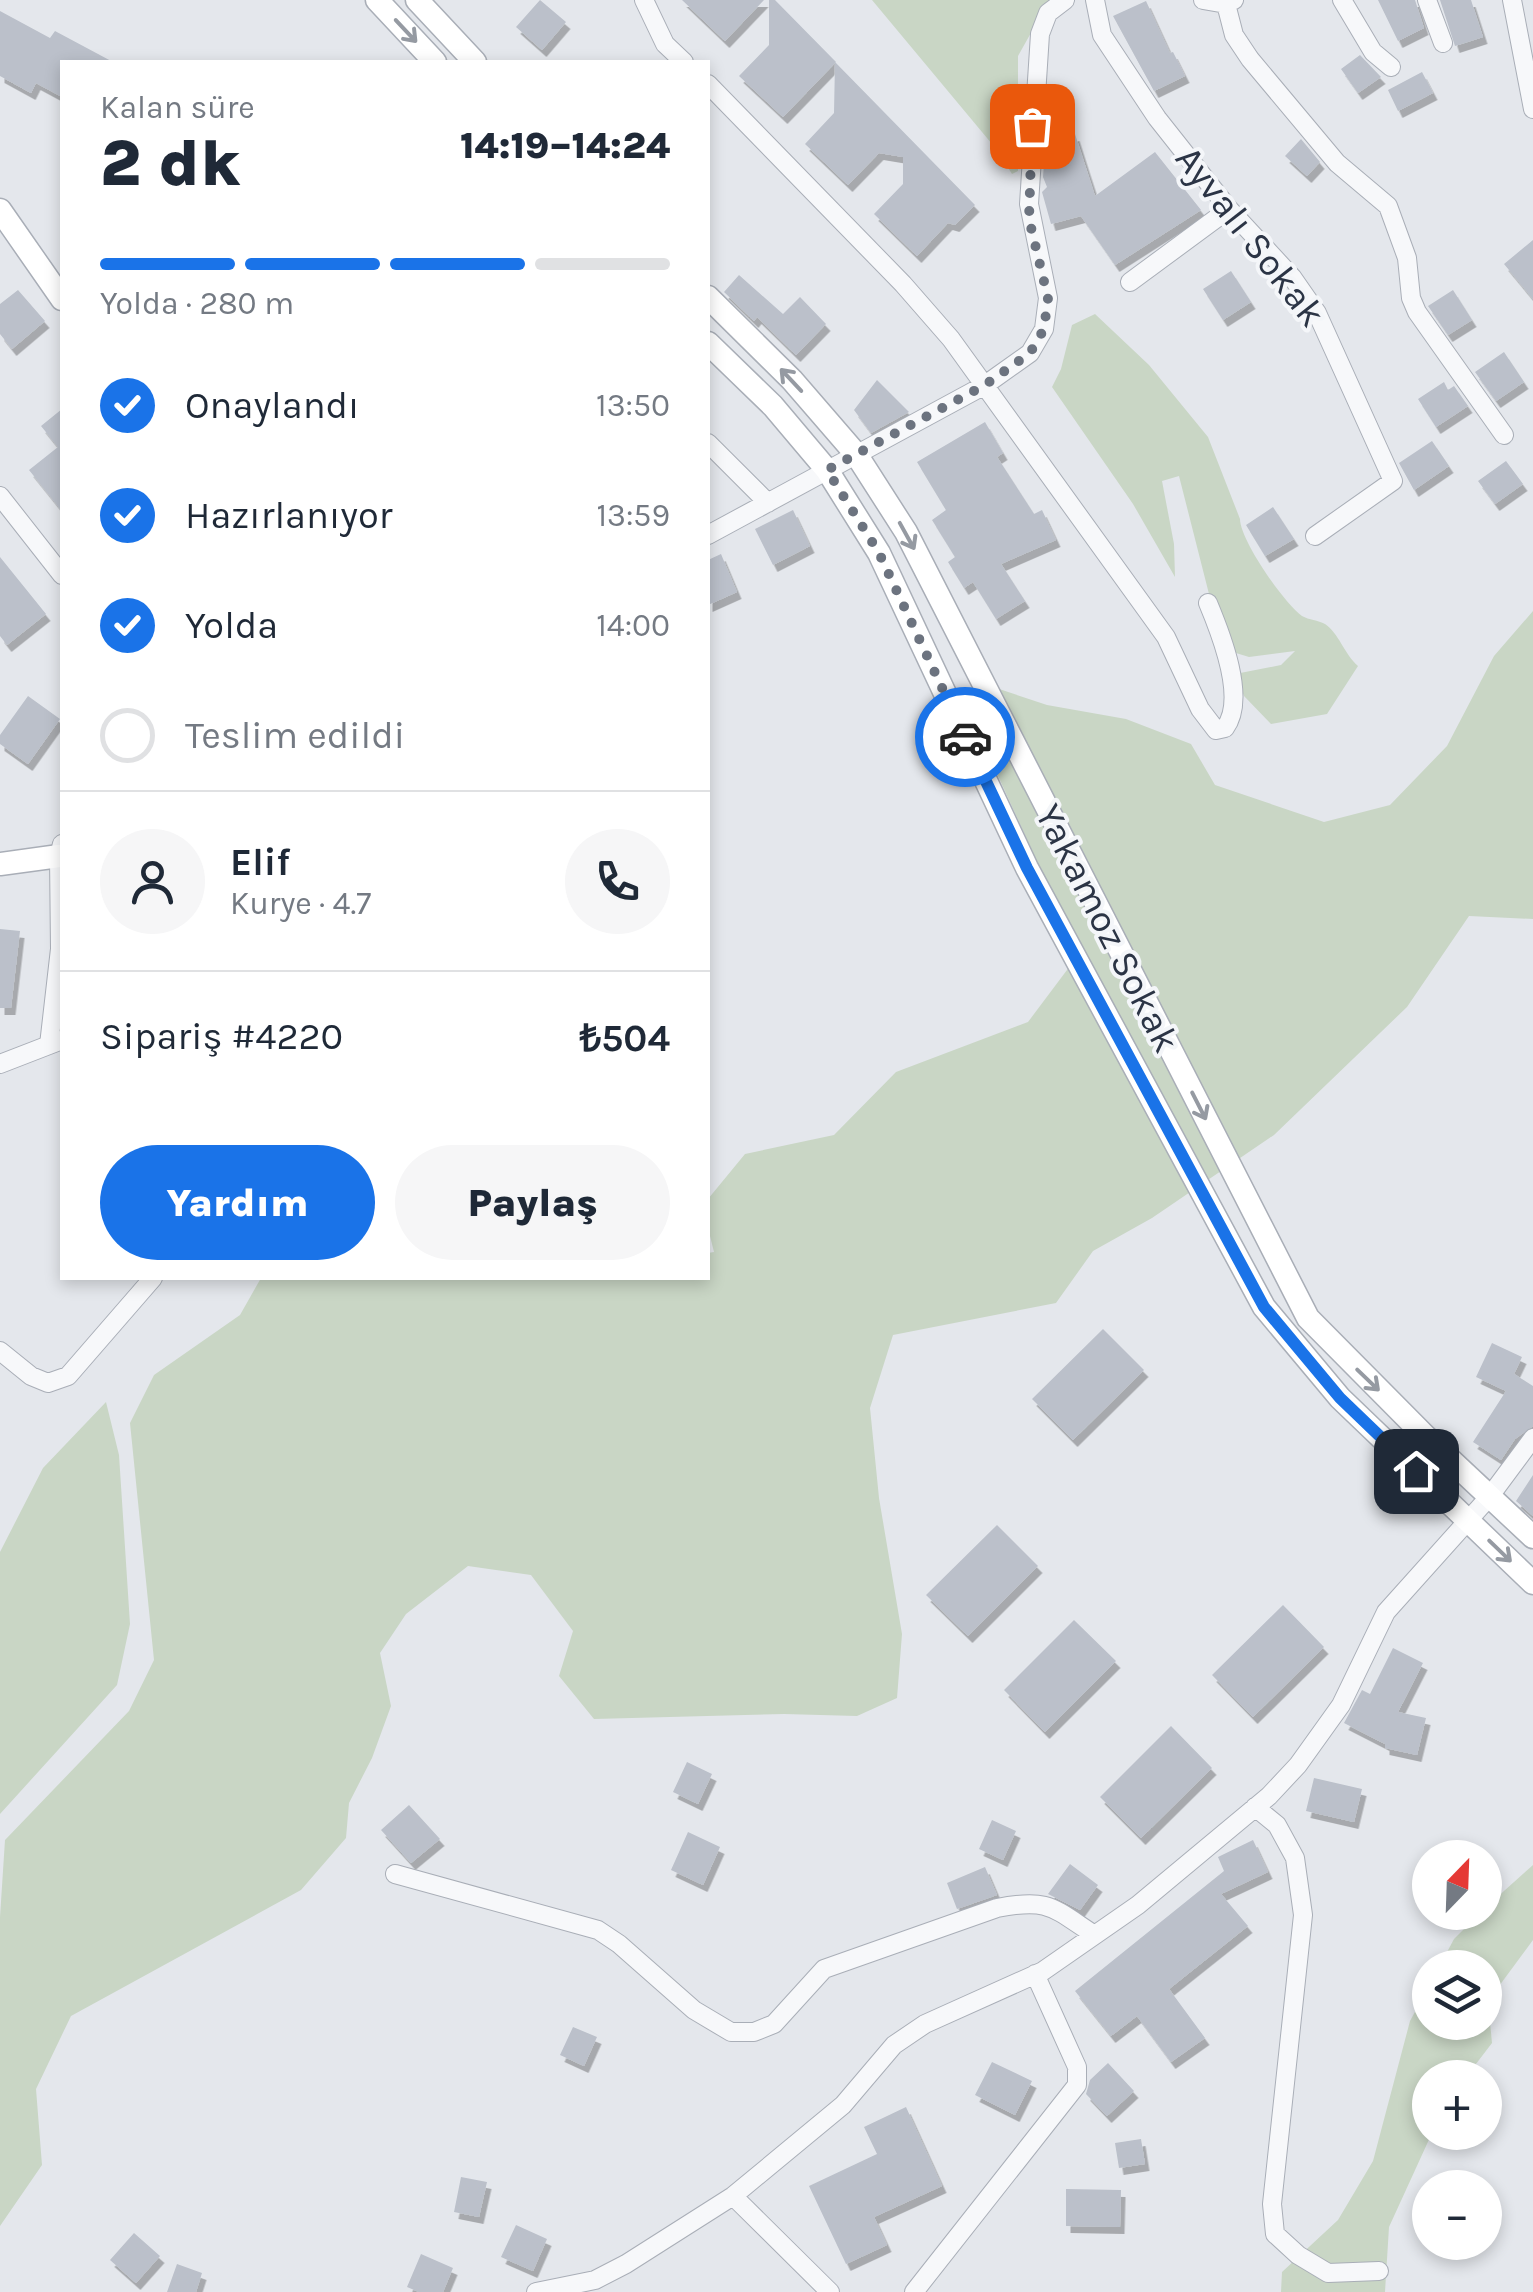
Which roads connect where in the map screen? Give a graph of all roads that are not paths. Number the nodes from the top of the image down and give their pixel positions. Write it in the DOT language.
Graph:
graph roads {
  1 [pos="377,0"];
  2 [pos="417,0"];
  3 [pos="644,0"];
  4 [pos="1065,0"];
  5 [pos="1095,0"];
  6 [pos="1203,0"];
  7 [pos="1342,0"];
  8 [pos="1427,0"];
  9 [pos="1512,0"];
  10 [pos="1230,2"];
  11 [pos="1443,43"];
  12 [pos="433,60"];
  13 [pos="473,60"];
  14 [pos="682,60"];
  15 [pos="1391,67"];
  16 [pos="710,86"];
  17 [pos="1533,109"];
  18 [pos="1230,209"];
  19 [pos="0,210"];
  20 [pos="1130,282"];
  21 [pos="60,296"];
  22 [pos="710,300"];
  23 [pos="710,345"];
  24 [pos="985,385"];
  25 [pos="1504,435"];
  26 [pos="710,446"];
  27 [pos="856,454"];
  28 [pos="827,470"];
  29 [pos="0,496"];
  30 [pos="768,502"];
  31 [pos="710,534"];
  32 [pos="1316,536"];
  33 [pos="60,572"];
  34 [pos="1208,602"];
  35 [pos="60,850"];
  36 [pos="0,864"];
  37 [pos="60,949"];
  38 [pos="56,1042"];
  39 [pos="0,1064"];
  40 [pos="151,1280"];
  41 [pos="0,1352"];
  42 [pos="1533,1438"];
  43 [pos="1490,1496"];
  44 [pos="1467,1520"];
  45 [pos="1533,1537"];
  46 [pos="1533,1583"];
  47 [pos="1255,1807"];
  48 [pos="395,1874"];
  49 [pos="1093,1934"];
  50 [pos="1035,1974"];
  51 [pos="732,2196"];
  52 [pos="1379,2270"];
  53 [pos="536,2292"];
  54 [pos="830,2292"];
  55 [pos="914,2292"];
  1 -- 12 [label="main road, one-way"];
  2 -- 13 [label="main road"];
  3 -- 14 [label="street"];
  4 -- 24 [label="street"];
  5 -- 18 [label="street, Ayvalı Sokak"];
  6 -- 10 [label="street"];
  7 -- 15 [label="street"];
  8 -- 11 [label="street"];
  9 -- 17 [label="street"];
  10 -- 25 [label="street"];
  16 -- 24 [label="street"];
  18 -- 20 [label="street"];
  18 -- 32 [label="street, Ayvalı Sokak"];
  19 -- 21 [label="main road"];
  27 -- 22 [label="main road, Yakamoz Sokak, one-way"];
  23 -- 28 [label="main road, Yakamoz Sokak"];
  24 -- 27 [label="street"];
  24 -- 34 [label="street"];
  26 -- 30 [label="street"];
  27 -- 28 [label="street"];
  27 -- 43 [label="main road, Yakamoz Sokak, one-way"];
  28 -- 30 [label="street"];
  28 -- 44 [label="main road, Yakamoz Sokak"];
  29 -- 33 [label="street"];
  30 -- 31 [label="street"];
  35 -- 36 [label="main road"];
  37 -- 38 [label="street"];
  38 -- 39 [label="street"];
  40 -- 41 [label="street"];
  42 -- 43 [label="street"];
  43 -- 44 [label="street"];
  43 -- 45 [label="main road, Yakamoz Sokak"];
  44 -- 46 [label="main road, Yakamoz Sokak, one-way"];
  44 -- 47 [label="street"];
  47 -- 49 [label="street"];
  47 -- 52 [label="street"];
  48 -- 49 [label="street"];
  49 -- 50 [label="street"];
  50 -- 51 [label="street"];
  50 -- 55 [label="street"];
  51 -- 53 [label="street"];
  51 -- 54 [label="street"];
}
